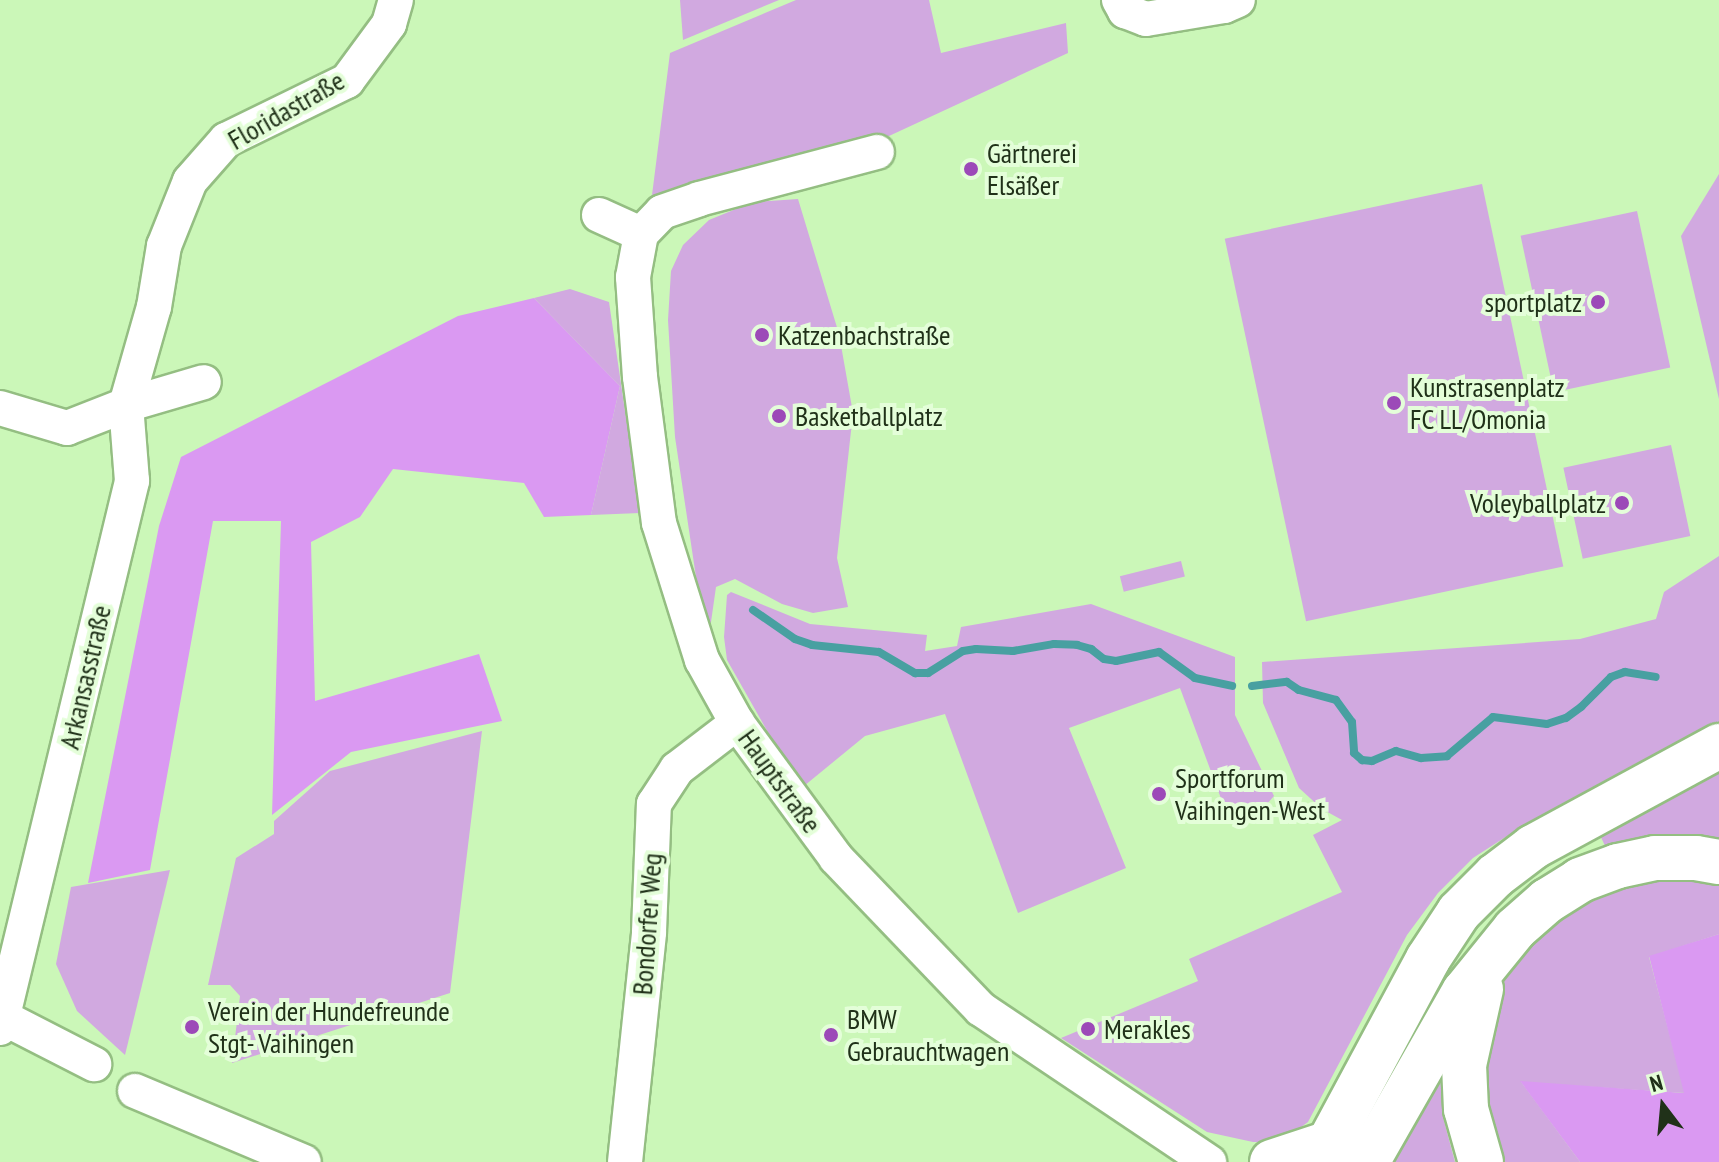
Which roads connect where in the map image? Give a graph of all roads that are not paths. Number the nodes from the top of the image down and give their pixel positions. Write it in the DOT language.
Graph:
graph roads {
  1 [pos="396,0"];
  2 [pos="1238,0"];
  3 [pos="1132,10"];
  4 [pos="877,152"];
  5 [pos="599,215"];
  6 [pos="641,234"];
  7 [pos="204,382"];
  8 [pos="126,405"];
  9 [pos="0,408"];
  10 [pos="737,723"];
  11 [pos="1719,746"];
  12 [pos="1719,862"];
  13 [pos="1487,964"];
  14 [pos="1,1020"];
  15 [pos="94,1064"];
  16 [pos="135,1091"];
  17 [pos="1340,1156"];
  18 [pos="304,1162"];
  19 [pos="625,1162"];
  20 [pos="1209,1162"];
  21 [pos="1272,1162"];
  22 [pos="1481,1162"];
  1 -- 8 [label="street, Floridastraße"];
  2 -- 3 [label="street"];
  4 -- 6 [label="street"];
  5 -- 6 [label="street"];
  6 -- 10 [label="street, Hauptstraße"];
  7 -- 8 [label="street"];
  8 -- 9 [label="street"];
  8 -- 14 [label="street, Arkansasstraße"];
  10 -- 19 [label="street, Bondorfer Weg"];
  10 -- 20 [label="street, Hauptstraße"];
  11 -- 17 [label="highway"];
  12 -- 13 [label="highway"];
  13 -- 17 [label="highway"];
  13 -- 22 [label="highway"];
  14 -- 15 [label="street"];
  16 -- 18 [label="street"];
  17 -- 21 [label="highway"];
}
